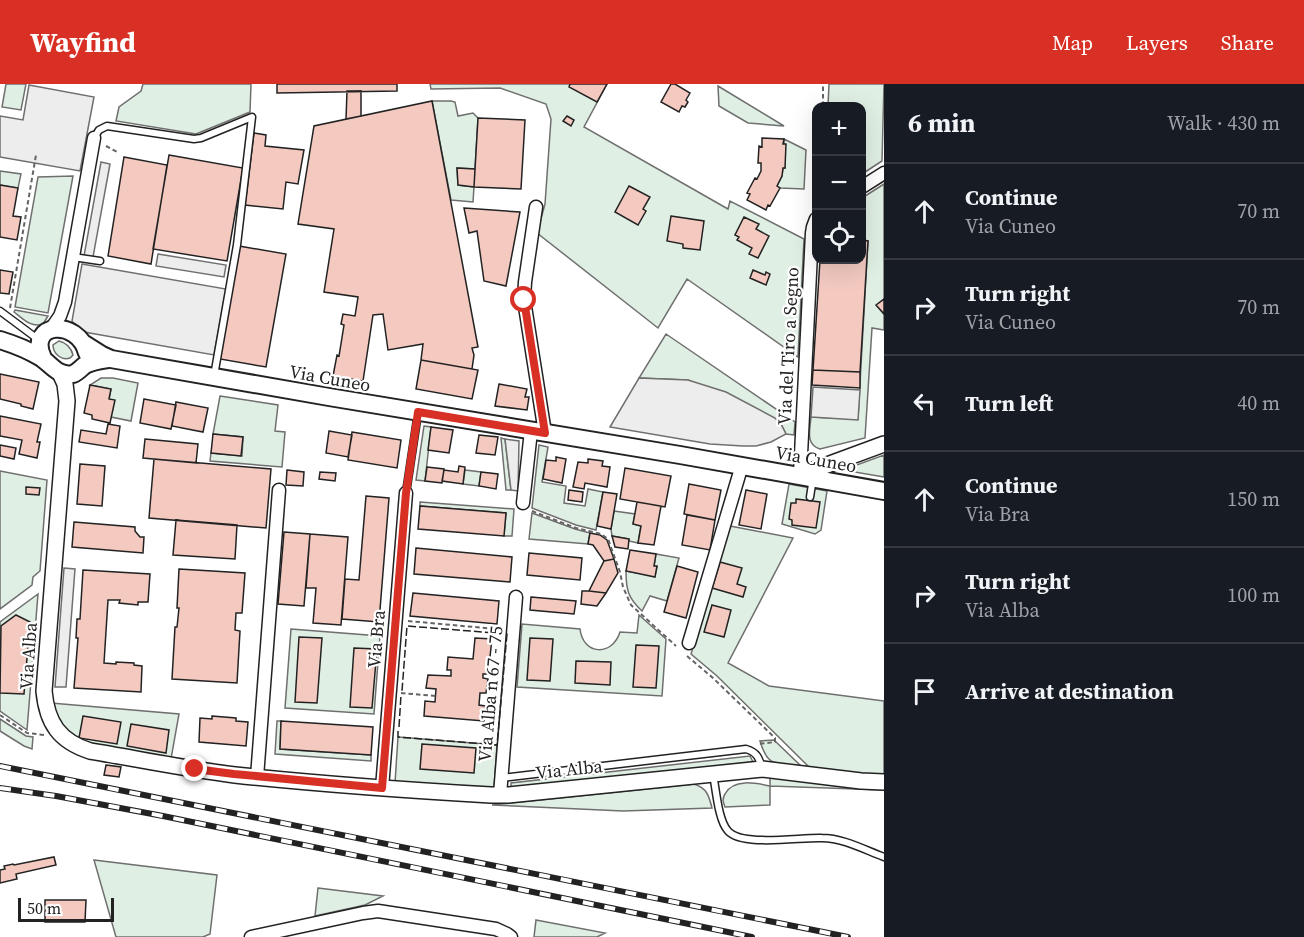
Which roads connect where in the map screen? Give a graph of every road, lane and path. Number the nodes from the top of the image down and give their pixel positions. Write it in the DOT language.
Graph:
graph roads {
  1 [pos="824,84"];
  2 [pos="823,102"];
  3 [pos="94,138"];
  4 [pos="119,153"];
  5 [pos="36,155"];
  6 [pos="884,173"];
  7 [pos="866,184"];
  8 [pos="536,207"];
  9 [pos="812,233"];
  10 [pos="73,257"];
  11 [pos="100,261"];
  12 [pos="65,302"];
  13 [pos="10,308"];
  14 [pos="0,311"];
  15 [pos="69,331"];
  16 [pos="43,333"];
  17 [pos="1,340"];
  18 [pos="83,343"];
  19 [pos="43,358"];
  20 [pos="108,359"];
  21 [pos="82,368"];
  22 [pos="60,373"];
  23 [pos="214,377"];
  24 [pos="67,401"];
  25 [pos="418,412"];
  26 [pos="538,432"];
  27 [pos="884,444"];
  28 [pos="742,465"];
  29 [pos="807,477"];
  30 [pos="279,490"];
  31 [pos="884,491"];
  32 [pos="406,493"];
  33 [pos="810,497"];
  34 [pos="523,503"];
  35 [pos="516,597"];
  36 [pos="396,620"];
  37 [pos="496,629"];
  38 [pos="685,649"];
  39 [pos="402,693"];
  40 [pos="436,696"];
  41 [pos="0,715"];
  42 [pos="61,736"];
  43 [pos="758,744"];
  44 [pos="762,769"];
  45 [pos="713,773"];
  46 [pos="258,777"];
  47 [pos="501,778"];
  48 [pos="884,783"];
  49 [pos="382,788"];
  50 [pos="500,795"];
  51 [pos="884,857"];
  52 [pos="303,931"];
  53 [pos="251,937"];
  54 [pos="511,937"];
  1 -- 2 [label="path"];
  3 -- 4 [label="path"];
  3 -- 10 [label="street"];
  3 -- 23 [label="lane"];
  5 -- 13 [label="path"];
  6 -- 7 [label="street"];
  8 -- 26 [label="street"];
  9 -- 29 [label="street, Via del Tiro a Segno"];
  10 -- 11 [label="lane"];
  10 -- 12 [label="street"];
  12 -- 15 [label="street"];
  12 -- 16 [label="street"];
  14 -- 16 [label="lane"];
  15 -- 16 [label="main road"];
  15 -- 18 [label="main road, Via Cuneo"];
  16 -- 17 [label="main road"];
  16 -- 19 [label="main road"];
  17 -- 19 [label="main road"];
  18 -- 20 [label="main road, Via Cuneo"];
  18 -- 21 [label="main road"];
  19 -- 22 [label="main road"];
  20 -- 21 [label="main road, Via Cuneo"];
  20 -- 23 [label="main road, Via Cuneo"];
  21 -- 22 [label="main road, Via Cuneo"];
  21 -- 24 [label="street, Via Alba"];
  22 -- 24 [label="street, Via Alba"];
  23 -- 25 [label="main road, Via Cuneo"];
  24 -- 42 [label="street, Via Alba"];
  25 -- 26 [label="main road, Via Cuneo"];
  25 -- 32 [label="lane"];
  26 -- 28 [label="main road, Via Cuneo"];
  26 -- 34 [label="street"];
  27 -- 29 [label="street"];
  28 -- 29 [label="main road, Via Cuneo"];
  28 -- 38 [label="street"];
  29 -- 31 [label="main road, Via Cuneo"];
  29 -- 33 [label="lane"];
  30 -- 46 [label="street"];
  32 -- 36 [label="street, Via Bra"];
  34 -- 38 [label="path"];
  35 -- 47 [label="street, Via Alba n 67 - 75"];
  36 -- 37 [label="path"];
  36 -- 49 [label="street, Via Bra"];
  38 -- 43 [label="path"];
  39 -- 40 [label="path"];
  41 -- 42 [label="path"];
  42 -- 46 [label="street, Via Alba"];
  44 -- 45 [label="street, Via Alba"];
  44 -- 47 [label="lane"];
  44 -- 48 [label="street, Via Alba"];
  45 -- 50 [label="street, Via Alba"];
  45 -- 51 [label="lane"];
  46 -- 49 [label="street, Via Alba"];
  47 -- 50 [label="street, Via Alba n 67 - 75"];
  49 -- 50 [label="street, Via Alba"];
  52 -- 53 [label="street"];
  52 -- 54 [label="street"];
}
